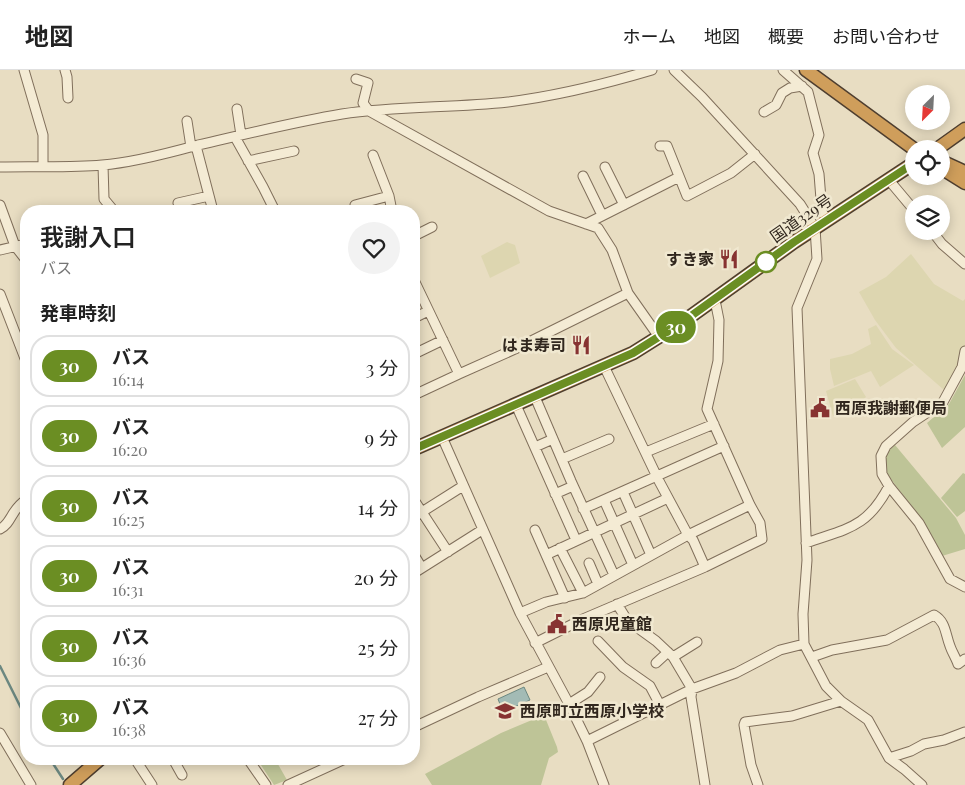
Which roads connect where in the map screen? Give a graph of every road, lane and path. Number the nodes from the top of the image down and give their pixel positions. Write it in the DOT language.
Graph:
graph roads {
  1 [pos="24,70"];
  2 [pos="65,70"];
  3 [pos="652,70"];
  4 [pos="674,70"];
  5 [pos="783,70"];
  6 [pos="806,70"];
  7 [pos="356,79"];
  8 [pos="802,86"];
  9 [pos="68,98"];
  10 [pos="237,109"];
  11 [pos="369,111"];
  12 [pos="764,112"];
  13 [pos="187,121"];
  14 [pos="965,130"];
  15 [pos="238,136"];
  16 [pos="950,140"];
  17 [pos="905,142"];
  18 [pos="667,145"];
  19 [pos="194,146"];
  20 [pos="294,151"];
  21 [pos="755,154"];
  22 [pos="374,155"];
  23 [pos="248,160"];
  24 [pos="102,165"];
  25 [pos="950,165"];
  26 [pos="43,166"];
  27 [pos="0,167"];
  28 [pos="605,168"];
  29 [pos="905,169"];
  30 [pos="965,172"];
  31 [pos="950,174"];
  32 [pos="583,176"];
  33 [pos="679,177"];
  34 [pos="888,179"];
  35 [pos="965,183"];
  36 [pos="209,196"];
  37 [pos="389,196"];
  38 [pos="905,199"];
  39 [pos="178,203"];
  40 [pos="0,205"];
  41 [pos="109,205"];
  42 [pos="211,205"];
  43 [pos="272,205"];
  44 [pos="355,205"];
  45 [pos="391,205"];
  46 [pos="624,205"];
  47 [pos="602,215"];
  48 [pos="827,219"];
  49 [pos="586,224"];
  50 [pos="432,227"];
  51 [pos="815,228"];
  52 [pos="420,233"];
  53 [pos="939,240"];
  54 [pos="20,245"];
  55 [pos="15,246"];
  56 [pos="0,250"];
  57 [pos="20,252"];
  58 [pos="965,264"];
  59 [pos="420,293"];
  60 [pos="628,293"];
  61 [pos="0,294"];
  62 [pos="715,300"];
  63 [pos="428,311"];
  64 [pos="420,315"];
  65 [pos="659,337"];
  66 [pos="443,340"];
  67 [pos="20,346"];
  68 [pos="420,351"];
  69 [pos="965,351"];
  70 [pos="604,366"];
  71 [pos="459,374"];
  72 [pos="420,392"];
  73 [pos="536,397"];
  74 [pos="516,405"];
  75 [pos="714,424"];
  76 [pos="442,437"];
  77 [pos="553,439"];
  78 [pos="610,439"];
  79 [pos="420,446"];
  80 [pos="724,446"];
  81 [pos="535,447"];
  82 [pos="646,452"];
  83 [pos="562,459"];
  84 [pos="657,477"];
  85 [pos="463,486"];
  86 [pos="573,486"];
  87 [pos="889,486"];
  88 [pos="623,492"];
  89 [pos="555,494"];
  90 [pos="668,498"];
  91 [pos="604,500"];
  92 [pos="20,504"];
  93 [pos="750,504"];
  94 [pos="420,508"];
  95 [pos="583,509"];
  96 [pos="423,512"];
  97 [pos="420,514"];
  98 [pos="633,514"];
  99 [pos="614,522"];
  100 [pos="0,529"];
  101 [pos="482,530"];
  102 [pos="536,530"];
  103 [pos="594,532"];
  104 [pos="688,535"];
  105 [pos="576,540"];
  106 [pos="806,544"];
  107 [pos="560,548"];
  108 [pos="448,552"];
  109 [pos="546,555"];
  110 [pos="651,555"];
  111 [pos="589,563"];
  112 [pos="633,565"];
  113 [pos="705,567"];
  114 [pos="420,569"];
  115 [pos="614,575"];
  116 [pos="598,584"];
  117 [pos="965,587"];
  118 [pos="583,593"];
  119 [pos="564,598"];
  120 [pos="617,604"];
  121 [pos="520,614"];
  122 [pos="598,642"];
  123 [pos="697,642"];
  124 [pos="535,643"];
  125 [pos="804,644"];
  126 [pos="671,655"];
  127 [pos="812,658"];
  128 [pos="965,659"];
  129 [pos="656,663"];
  130 [pos="548,667"];
  131 [pos="600,677"];
  132 [pos="692,689"];
  133 [pos="842,701"];
  134 [pos="569,704"];
  135 [pos="660,705"];
  136 [pos="420,724"];
  137 [pos="965,732"];
  138 [pos="0,733"];
  139 [pos="587,741"];
  140 [pos="889,758"];
  141 [pos="93,765"];
  142 [pos="139,765"];
  143 [pos="177,765"];
  144 [pos="252,765"];
  145 [pos="331,765"];
  146 [pos="182,774"];
  147 [pos="31,785"];
  148 [pos="70,785"];
  149 [pos="152,785"];
  150 [pos="266,785"];
  151 [pos="288,785"];
  152 [pos="604,785"];
  153 [pos="706,785"];
  154 [pos="758,785"];
  155 [pos="922,785"];
  1 -- 26 [label="street"];
  2 -- 9 [label="street"];
  3 -- 11 [label="street"];
  4 -- 21 [label="street"];
  5 -- 8 [label="street"];
  6 -- 17 [label="highway"];
  7 -- 11 [label="street"];
  8 -- 12 [label="street"];
  8 -- 48 [label="street"];
  10 -- 15 [label="street"];
  11 -- 15 [label="street"];
  11 -- 49 [label="street"];
  13 -- 19 [label="street"];
  14 -- 16 [label="highway"];
  15 -- 19 [label="street"];
  15 -- 23 [label="street"];
  18 -- 33 [label="street"];
  19 -- 24 [label="street"];
  19 -- 36 [label="street"];
  20 -- 23 [label="street"];
  21 -- 33 [label="street"];
  21 -- 51 [label="street"];
  22 -- 37 [label="street"];
  23 -- 43 [label="street"];
  24 -- 26 [label="street"];
  24 -- 41 [label="street"];
  25 -- 30 [label="highway"];
  26 -- 27 [label="street"];
  28 -- 46 [label="street"];
  29 -- 34 [label="highway, 国道329号"];
  31 -- 35 [label="highway"];
  32 -- 47 [label="street"];
  33 -- 46 [label="street"];
  34 -- 38 [label="street"];
  34 -- 48 [label="highway, 国道329号"];
  36 -- 39 [label="street"];
  36 -- 42 [label="street"];
  37 -- 44 [label="street"];
  37 -- 45 [label="street"];
  40 -- 55 [label="street"];
  46 -- 47 [label="street"];
  47 -- 49 [label="street"];
  48 -- 51 [label="highway, 国道329号"];
  49 -- 60 [label="street"];
  50 -- 52 [label="street"];
  51 -- 62 [label="highway, 国道329号"];
  51 -- 106 [label="street"];
  53 -- 58 [label="street"];
  54 -- 55 [label="street"];
  55 -- 56 [label="street"];
  55 -- 57 [label="street"];
  59 -- 63 [label="street"];
  60 -- 65 [label="street"];
  60 -- 71 [label="street"];
  61 -- 67 [label="street"];
  62 -- 65 [label="highway, 国道329号"];
  62 -- 75 [label="street"];
  63 -- 64 [label="street"];
  63 -- 66 [label="street"];
  65 -- 70 [label="highway, 国道329号"];
  66 -- 68 [label="street"];
  66 -- 71 [label="street"];
  69 -- 87 [label="street"];
  70 -- 73 [label="highway, 国道329号"];
  70 -- 82 [label="street"];
  71 -- 72 [label="street"];
  73 -- 74 [label="highway, 国道329号"];
  73 -- 77 [label="street"];
  74 -- 76 [label="highway, 国道329号"];
  74 -- 81 [label="street"];
  75 -- 80 [label="street"];
  75 -- 82 [label="street"];
  76 -- 79 [label="highway, 国道329号"];
  76 -- 85 [label="street"];
  77 -- 81 [label="street"];
  77 -- 83 [label="street"];
  78 -- 83 [label="street"];
  80 -- 84 [label="street"];
  80 -- 93 [label="street"];
  81 -- 89 [label="street"];
  82 -- 84 [label="street"];
  83 -- 86 [label="street"];
  84 -- 88 [label="street"];
  84 -- 90 [label="street"];
  85 -- 96 [label="street"];
  85 -- 101 [label="street"];
  86 -- 89 [label="street"];
  86 -- 95 [label="street"];
  87 -- 106 [label="street"];
  87 -- 117 [label="street"];
  88 -- 91 [label="street"];
  88 -- 98 [label="street"];
  89 -- 105 [label="street"];
  90 -- 98 [label="street"];
  90 -- 104 [label="street"];
  91 -- 95 [label="street"];
  91 -- 99 [label="street"];
  92 -- 100 [label="street"];
  93 -- 104 [label="street"];
  93 -- 113 [label="street"];
  94 -- 96 [label="street"];
  95 -- 103 [label="street"];
  96 -- 97 [label="street"];
  96 -- 108 [label="street"];
  98 -- 99 [label="street"];
  98 -- 110 [label="street"];
  99 -- 103 [label="street"];
  99 -- 112 [label="street"];
  101 -- 108 [label="street"];
  101 -- 121 [label="street"];
  102 -- 109 [label="street"];
  103 -- 105 [label="street"];
  103 -- 115 [label="street"];
  104 -- 110 [label="street"];
  104 -- 113 [label="street"];
  105 -- 107 [label="street"];
  106 -- 125 [label="street"];
  107 -- 109 [label="street"];
  107 -- 118 [label="street"];
  108 -- 114 [label="street"];
  109 -- 119 [label="street"];
  110 -- 112 [label="street"];
  111 -- 116 [label="street"];
  112 -- 115 [label="street"];
  113 -- 120 [label="street"];
  115 -- 116 [label="street"];
  116 -- 118 [label="street"];
  118 -- 119 [label="street"];
  119 -- 121 [label="street"];
  120 -- 124 [label="street"];
  120 -- 126 [label="street"];
  121 -- 124 [label="street"];
  122 -- 135 [label="street"];
  123 -- 126 [label="street"];
  124 -- 130 [label="street"];
  125 -- 127 [label="street"];
  125 -- 132 [label="street"];
  126 -- 129 [label="street"];
  126 -- 132 [label="street"];
  127 -- 128 [label="street"];
  127 -- 133 [label="street"];
  130 -- 134 [label="street"];
  130 -- 136 [label="street"];
  131 -- 134 [label="street"];
  132 -- 135 [label="street"];
  132 -- 153 [label="street"];
  133 -- 140 [label="street"];
  133 -- 154 [label="street"];
  134 -- 139 [label="street"];
  135 -- 139 [label="street"];
  137 -- 140 [label="street"];
  138 -- 147 [label="street"];
  139 -- 152 [label="street"];
  140 -- 155 [label="street"];
  141 -- 148 [label="highway"];
  142 -- 149 [label="street"];
  143 -- 146 [label="street"];
  144 -- 150 [label="street"];
  145 -- 151 [label="street"];
}
